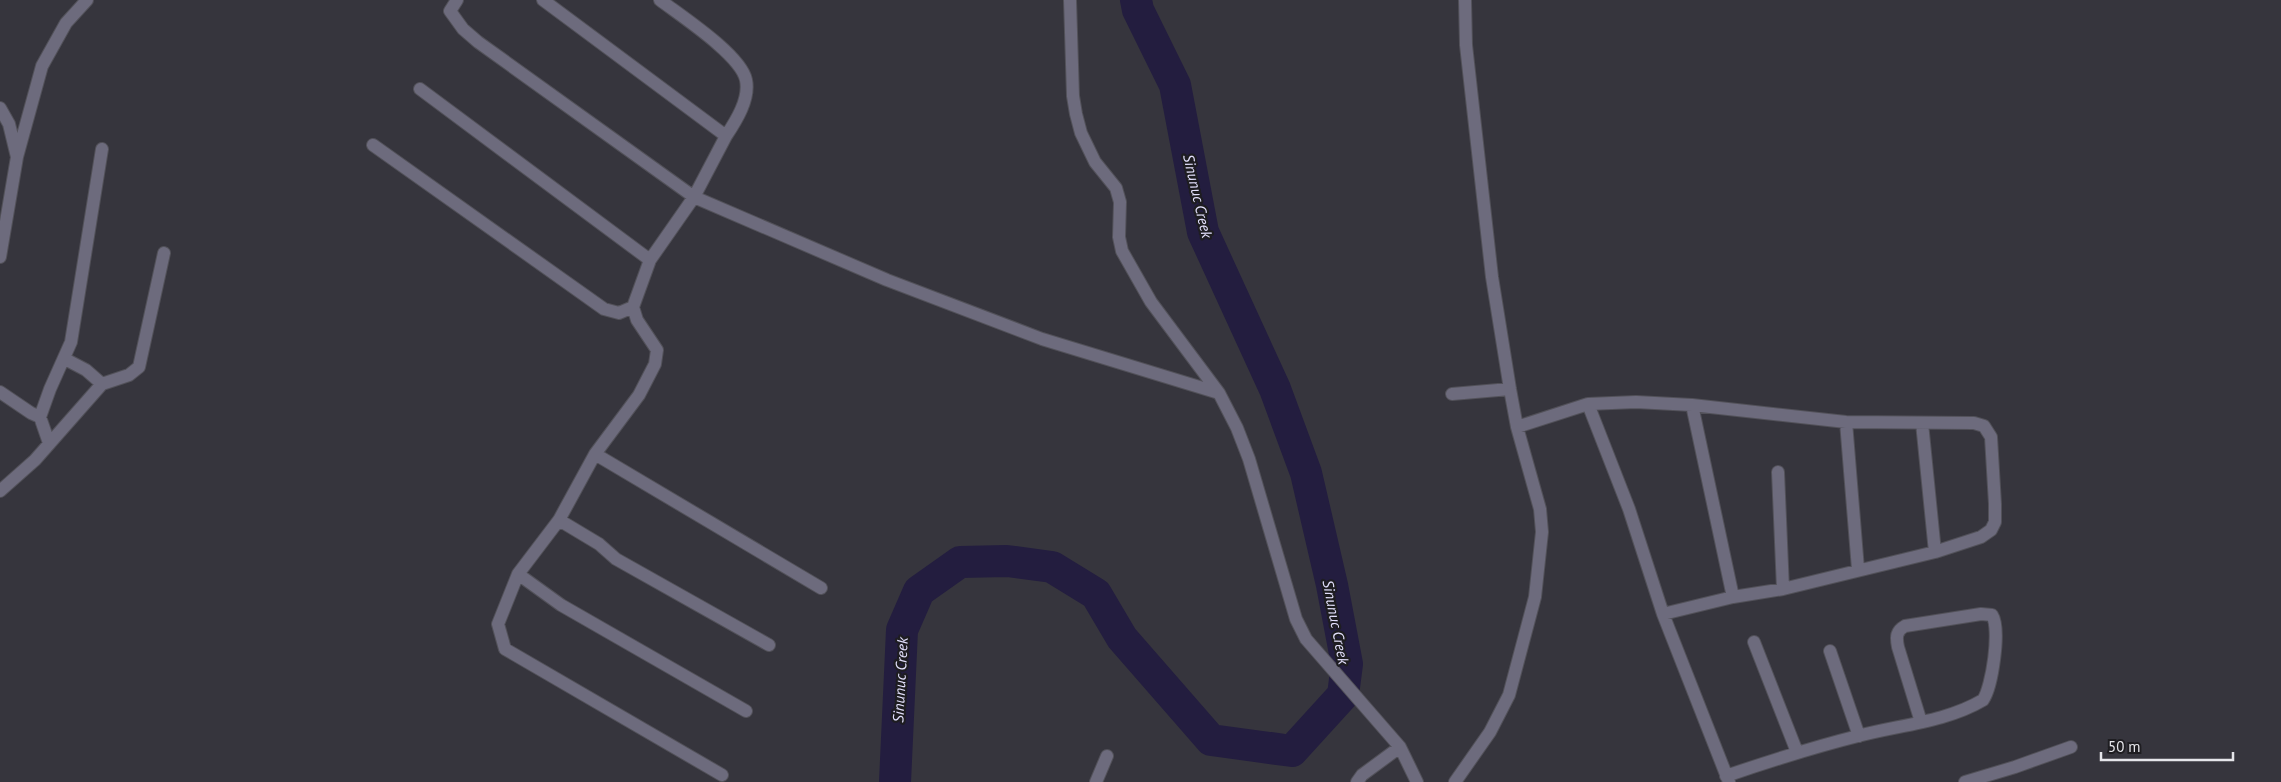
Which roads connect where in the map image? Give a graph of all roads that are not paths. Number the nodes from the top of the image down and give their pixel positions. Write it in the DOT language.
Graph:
graph roads {
  1 [pos="86,0"];
  2 [pos="456,0"];
  3 [pos="543,0"];
  4 [pos="660,0"];
  5 [pos="1070,0"];
  6 [pos="1466,0"];
  7 [pos="420,89"];
  8 [pos="0,108"];
  9 [pos="726,136"];
  10 [pos="373,145"];
  11 [pos="102,149"];
  12 [pos="17,157"];
  13 [pos="694,197"];
  14 [pos="164,253"];
  15 [pos="0,257"];
  16 [pos="650,260"];
  17 [pos="633,307"];
  18 [pos="65,359"];
  19 [pos="102,384"];
  20 [pos="1510,389"];
  21 [pos="0,392"];
  22 [pos="1219,393"];
  23 [pos="1452,394"];
  24 [pos="1588,404"];
  25 [pos="1692,405"];
  26 [pos="40,417"];
  27 [pos="1846,422"];
  28 [pos="1922,424"];
  29 [pos="1518,427"];
  30 [pos="49,443"];
  31 [pos="595,454"];
  32 [pos="1778,472"];
  33 [pos="0,491"];
  34 [pos="559,520"];
  35 [pos="1935,552"];
  36 [pos="1858,570"];
  37 [pos="518,574"];
  38 [pos="821,588"];
  39 [pos="1783,590"];
  40 [pos="1732,597"];
  41 [pos="1663,614"];
  42 [pos="1754,642"];
  43 [pos="770,645"];
  44 [pos="1830,651"];
  45 [pos="746,711"];
  46 [pos="1921,722"];
  47 [pos="1859,736"];
  48 [pos="1400,747"];
  49 [pos="2071,747"];
  50 [pos="1797,752"];
  51 [pos="1107,756"];
  52 [pos="722,775"];
  53 [pos="1728,779"];
  54 [pos="1096,782"];
  55 [pos="1357,782"];
  56 [pos="1417,782"];
  57 [pos="1455,782"];
  58 [pos="1965,782"];
  1 -- 12 [label="street"];
  2 -- 13 [label="street"];
  3 -- 9 [label="street"];
  4 -- 9 [label="street"];
  5 -- 22 [label="street"];
  6 -- 20 [label="street"];
  7 -- 16 [label="street"];
  8 -- 12 [label="street"];
  9 -- 13 [label="street"];
  10 -- 17 [label="street"];
  11 -- 18 [label="street"];
  12 -- 15 [label="street"];
  13 -- 16 [label="street"];
  13 -- 22 [label="street"];
  14 -- 19 [label="street"];
  16 -- 17 [label="street"];
  17 -- 31 [label="street"];
  18 -- 19 [label="street"];
  18 -- 26 [label="street"];
  19 -- 30 [label="street"];
  20 -- 23 [label="street"];
  20 -- 29 [label="street"];
  21 -- 26 [label="street"];
  22 -- 48 [label="street"];
  24 -- 25 [label="street"];
  24 -- 29 [label="street"];
  24 -- 41 [label="street"];
  25 -- 27 [label="street"];
  25 -- 40 [label="street"];
  26 -- 30 [label="street"];
  27 -- 28 [label="street"];
  27 -- 36 [label="street"];
  28 -- 35 [label="street"];
  28 -- 35 [label="street"];
  29 -- 57 [label="street"];
  30 -- 33 [label="street"];
  31 -- 34 [label="street"];
  31 -- 38 [label="street"];
  32 -- 39 [label="street"];
  34 -- 37 [label="street"];
  34 -- 43 [label="street"];
  35 -- 36 [label="street"];
  36 -- 39 [label="street"];
  37 -- 45 [label="street"];
  37 -- 52 [label="street"];
  39 -- 40 [label="street"];
  40 -- 41 [label="street"];
  41 -- 53 [label="street"];
  42 -- 50 [label="street"];
  44 -- 47 [label="street"];
  46 -- 46 [label="street"];
  46 -- 47 [label="street"];
  47 -- 50 [label="street"];
  48 -- 55 [label="street"];
  48 -- 56 [label="street"];
  49 -- 58 [label="street"];
  50 -- 53 [label="street"];
  51 -- 54 [label="street"];
}
